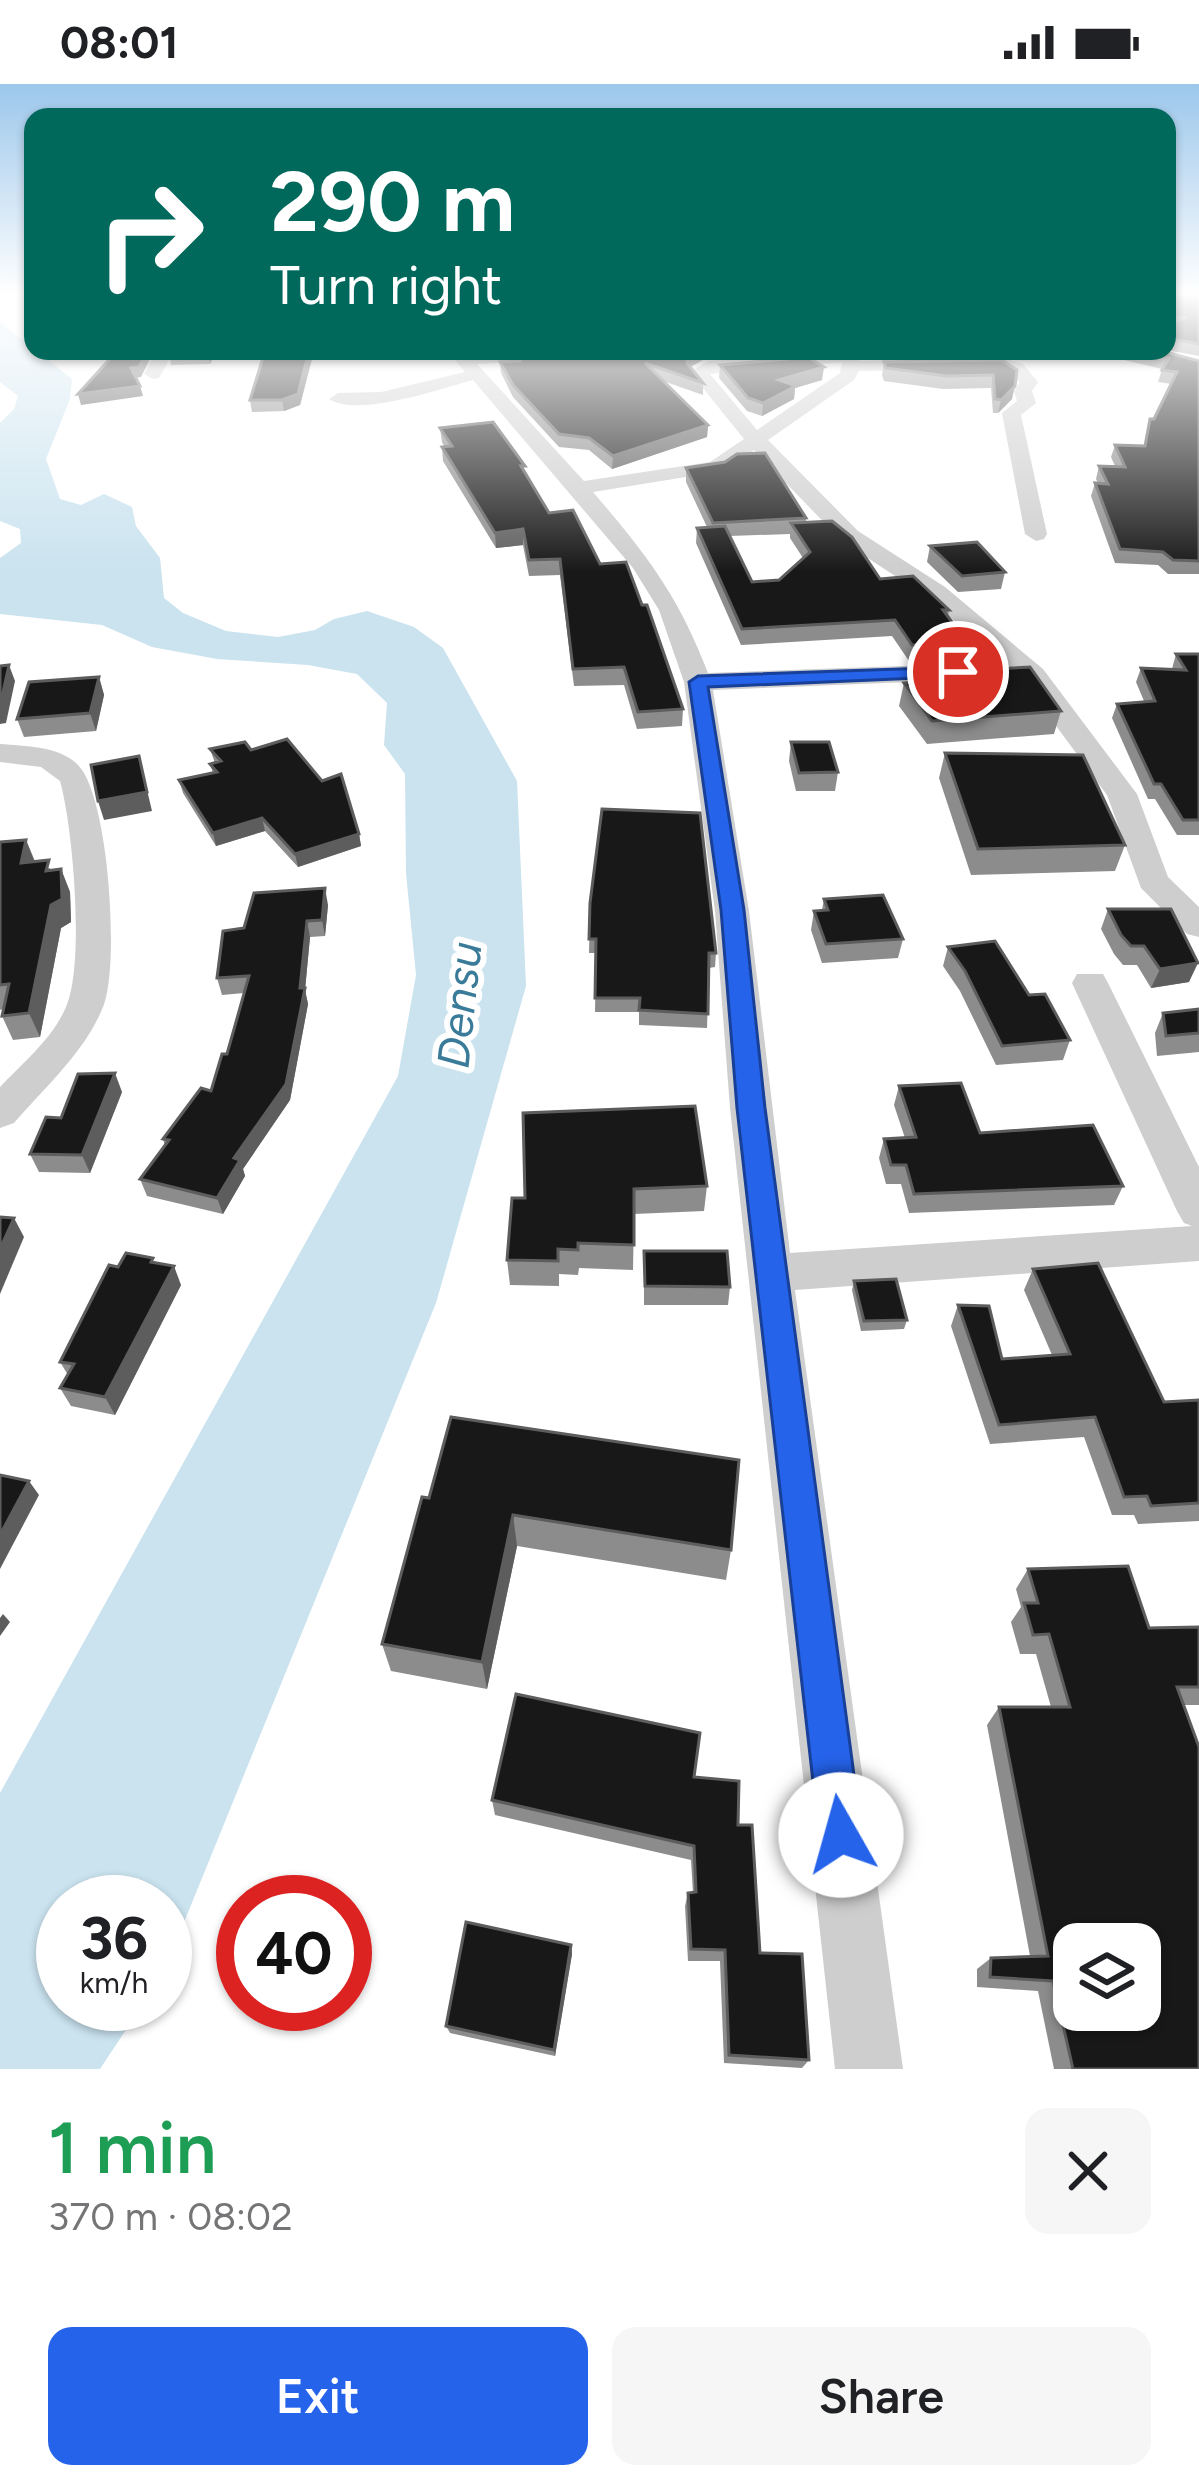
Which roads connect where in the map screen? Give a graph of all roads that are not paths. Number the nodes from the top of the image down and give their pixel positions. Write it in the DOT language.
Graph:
graph roads {
  1 [pos="407,387"];
  2 [pos="494,387"];
  3 [pos="711,387"];
  4 [pos="834,387"];
  5 [pos="1026,387"];
  6 [pos="338,399"];
  7 [pos="754,438"];
  8 [pos="579,488"];
  9 [pos="1036,533"];
  10 [pos="958,672"];
  11 [pos="698,682"];
  12 [pos="0,753"];
  13 [pos="1199,926"];
  14 [pos="1090,983"];
  15 [pos="0,1113"];
  16 [pos="1199,1211"];
  17 [pos="1199,1243"];
  18 [pos="772,1273"];
  19 [pos="869,2069"];
  1 -- 6 [label="street"];
  2 -- 8 [label="street"];
  3 -- 7 [label="street"];
  4 -- 7 [label="street"];
  5 -- 9 [label="street"];
  7 -- 8 [label="street"];
  7 -- 13 [label="street"];
  8 -- 11 [label="street"];
  10 -- 11 [label="street"];
  11 -- 18 [label="street"];
  12 -- 15 [label="street"];
  14 -- 16 [label="street"];
  17 -- 18 [label="street"];
  18 -- 19 [label="street"];
}
